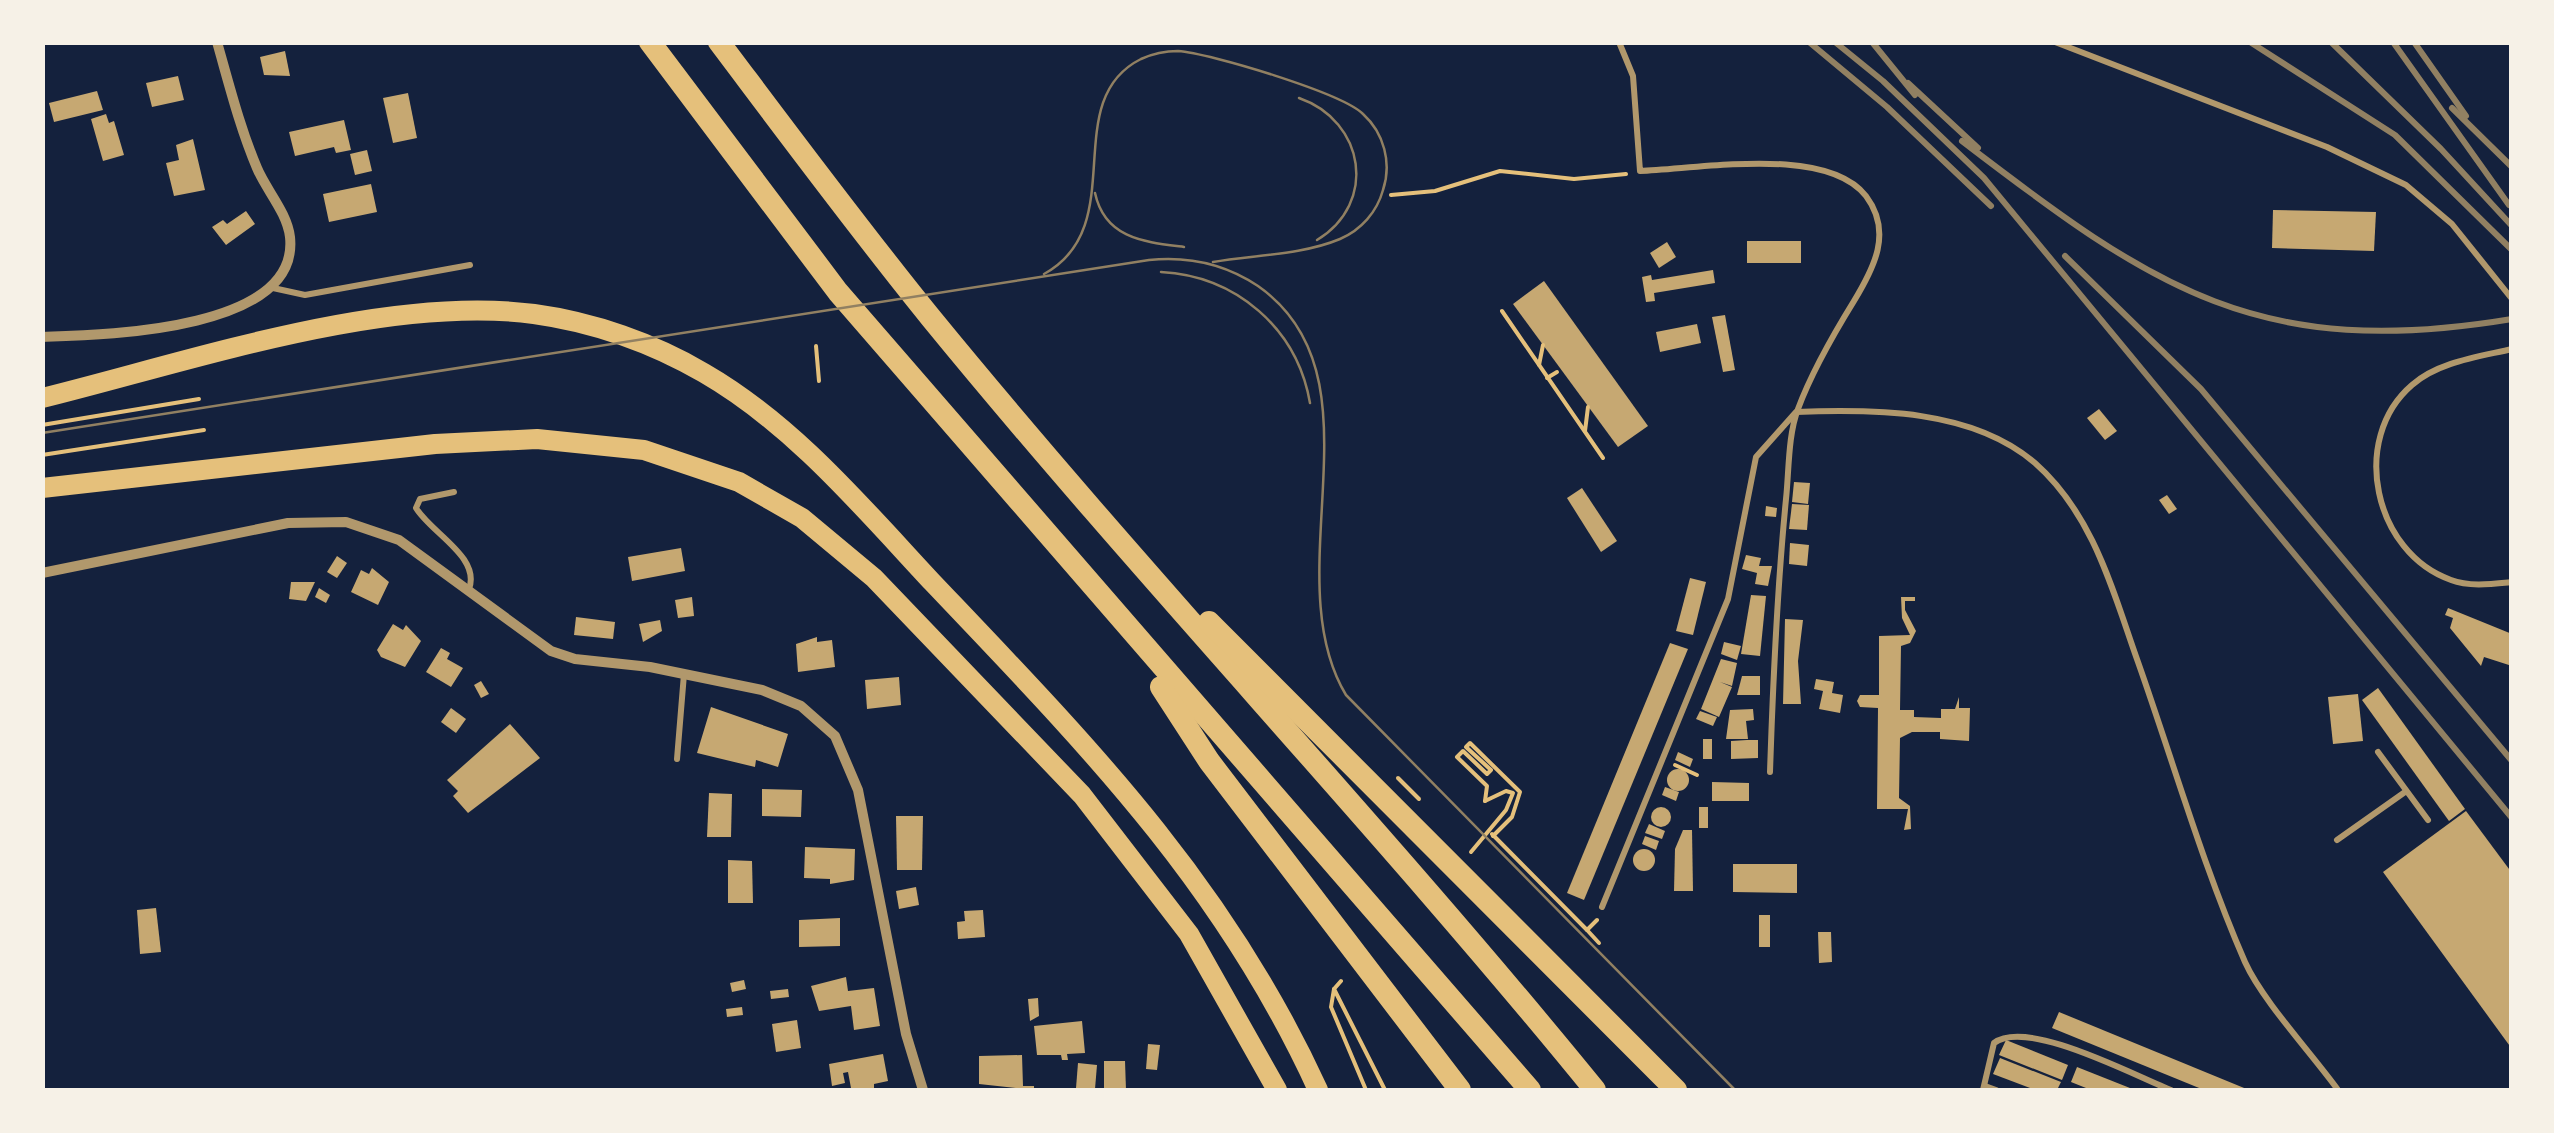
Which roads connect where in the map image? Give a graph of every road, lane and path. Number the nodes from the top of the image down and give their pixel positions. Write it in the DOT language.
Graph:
graph roads {
  1 [pos="217,42"];
  2 [pos="650,42"];
  3 [pos="719,42"];
  4 [pos="1620,42"];
  5 [pos="2055,42"];
  6 [pos="1614,176"];
  7 [pos="1391,195"];
  8 [pos="470,265"];
  9 [pos="273,288"];
  10 [pos="2512,299"];
  11 [pos="1502,311"];
  12 [pos="42,337"];
  13 [pos="816,346"];
  14 [pos="1543,346"];
  15 [pos="2512,349"];
  16 [pos="1539,366"];
  17 [pos="1557,372"];
  18 [pos="1547,378"];
  19 [pos="819,381"];
  20 [pos="42,398"];
  21 [pos="199,399"];
  22 [pos="1588,406"];
  23 [pos="1796,412"];
  24 [pos="42,425"];
  25 [pos="204,430"];
  26 [pos="1585,432"];
  27 [pos="42,455"];
  28 [pos="1603,458"];
  29 [pos="42,488"];
  30 [pos="454,492"];
  31 [pos="1121,540"];
  32 [pos="42,573"];
  33 [pos="2512,582"];
  34 [pos="468,590"];
  35 [pos="1118,621"];
  36 [pos="684,672"];
  37 [pos="2378,752"];
  38 [pos="677,759"];
  39 [pos="1690,772"];
  40 [pos="1770,772"];
  41 [pos="1697,775"];
  42 [pos="2405,792"];
  43 [pos="2428,820"];
  44 [pos="1491,834"];
  45 [pos="2337,840"];
  46 [pos="1473,849"];
  47 [pos="1602,908"];
  48 [pos="1599,943"];
  49 [pos="1341,981"];
  50 [pos="1334,989"];
  51 [pos="1984,1088"];
  52 [pos="923,1090"];
  53 [pos="1277,1090"];
  54 [pos="1318,1090"];
  55 [pos="1366,1090"];
  56 [pos="1385,1090"];
  57 [pos="1460,1090"];
  58 [pos="1530,1090"];
  59 [pos="1596,1090"];
  60 [pos="1676,1090"];
  61 [pos="1996,1090"];
  62 [pos="2171,1090"];
  63 [pos="2338,1090"];
  1 -- 9 [label="street"];
  2 -- 35 [label="highway"];
  3 -- 31 [label="highway"];
  4 -- 23 [label="lane"];
  5 -- 10 [label="lane"];
  6 -- 7 [label="path"];
  8 -- 9 [label="lane"];
  9 -- 12 [label="street"];
  11 -- 16 [label="path"];
  13 -- 19 [label="path"];
  14 -- 16 [label="path"];
  15 -- 33 [label="lane"];
  16 -- 18 [label="path"];
  17 -- 18 [label="path"];
  18 -- 26 [label="path"];
  20 -- 54 [label="main road"];
  21 -- 24 [label="path"];
  22 -- 26 [label="path"];
  23 -- 40 [label="lane"];
  23 -- 47 [label="lane"];
  23 -- 63 [label="lane"];
  25 -- 27 [label="path"];
  26 -- 28 [label="path"];
  29 -- 53 [label="main road"];
  30 -- 34 [label="lane"];
  31 -- 59 [label="highway"];
  31 -- 60 [label="highway"];
  32 -- 34 [label="street"];
  34 -- 36 [label="street"];
  35 -- 57 [label="highway"];
  35 -- 58 [label="highway"];
  36 -- 38 [label="lane"];
  36 -- 52 [label="street"];
  37 -- 42 [label="lane"];
  39 -- 41 [label="path"];
  42 -- 43 [label="lane"];
  42 -- 45 [label="lane"];
  44 -- 44 [label="path"];
  44 -- 46 [label="path"];
  44 -- 48 [label="path"];
  49 -- 50 [label="path"];
  50 -- 55 [label="path"];
  50 -- 56 [label="path"];
  51 -- 61 [label="lane"];
  51 -- 62 [label="lane"];
}
